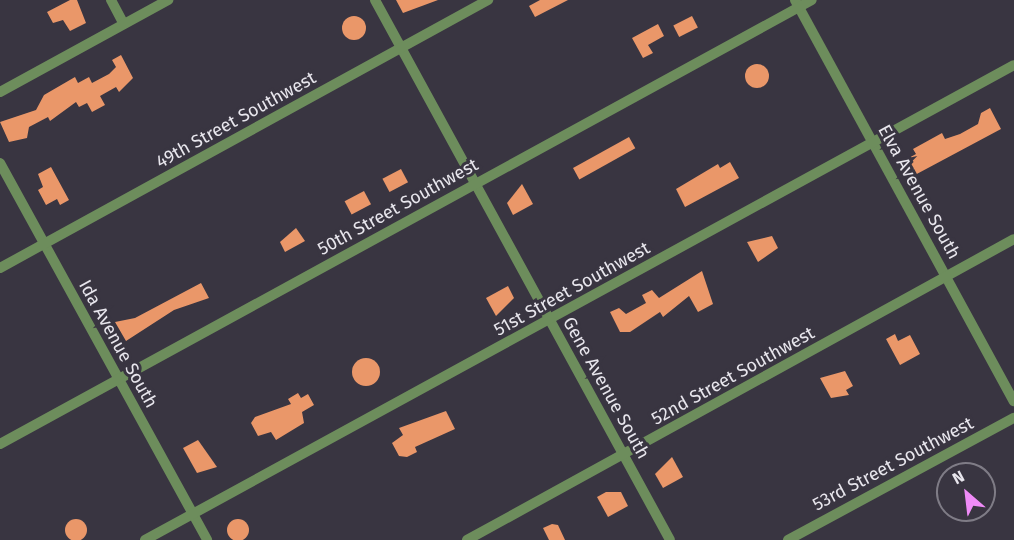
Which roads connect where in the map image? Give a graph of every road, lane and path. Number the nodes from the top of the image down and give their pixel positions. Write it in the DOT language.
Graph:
graph roads {
  1 [pos="111,0"];
  2 [pos="168,0"];
  3 [pos="375,0"];
  4 [pos="488,0"];
  5 [pos="812,0"];
  6 [pos="797,3"];
  7 [pos="124,24"];
  8 [pos="401,48"];
  9 [pos="1014,65"];
  10 [pos="0,92"];
  11 [pos="874,143"];
  12 [pos="0,163"];
  13 [pos="476,184"];
  14 [pos="1014,239"];
  15 [pos="44,243"];
  16 [pos="0,268"];
  17 [pos="947,277"];
  18 [pos="550,320"];
  19 [pos="119,379"];
  20 [pos="1014,400"];
  21 [pos="1014,418"];
  22 [pos="0,444"];
  23 [pos="624,455"];
  24 [pos="192,514"];
  25 [pos="145,540"];
  26 [pos="207,540"];
  27 [pos="467,540"];
  28 [pos="670,540"];
  29 [pos="788,540"];
  1 -- 7 [label="street"];
  2 -- 7 [label="street"];
  3 -- 8 [label="street, Gene Avenue South"];
  4 -- 8 [label="street, 49th Street Southwest"];
  5 -- 6 [label="street, 50th Street Southwest"];
  6 -- 11 [label="street, Elva Avenue South"];
  6 -- 13 [label="street, 50th Street Southwest"];
  7 -- 10 [label="street"];
  8 -- 13 [label="street, Gene Avenue South"];
  8 -- 15 [label="street, 49th Street Southwest"];
  9 -- 11 [label="street, 51st Street Southwest"];
  11 -- 17 [label="street, Elva Avenue South"];
  11 -- 18 [label="street, 51st Street Southwest"];
  12 -- 15 [label="street, Ida Avenue South"];
  13 -- 18 [label="street, Gene Avenue South"];
  13 -- 19 [label="street, 50th Street Southwest"];
  14 -- 17 [label="street, 52nd Street Southwest"];
  15 -- 16 [label="street, 49th Street Southwest"];
  15 -- 19 [label="street, Ida Avenue South"];
  17 -- 20 [label="street, Elva Avenue South"];
  17 -- 23 [label="street, 52nd Street Southwest"];
  18 -- 23 [label="street, Gene Avenue South"];
  18 -- 24 [label="street, 51st Street Southwest"];
  19 -- 22 [label="street, 50th Street Southwest"];
  19 -- 24 [label="street, Ida Avenue South"];
  21 -- 29 [label="street, 53rd Street Southwest"];
  23 -- 27 [label="street, 52nd Street Southwest"];
  23 -- 28 [label="street, Gene Avenue South"];
  24 -- 25 [label="street, 51st Street Southwest"];
  24 -- 26 [label="street, Ida Avenue South"];
}
